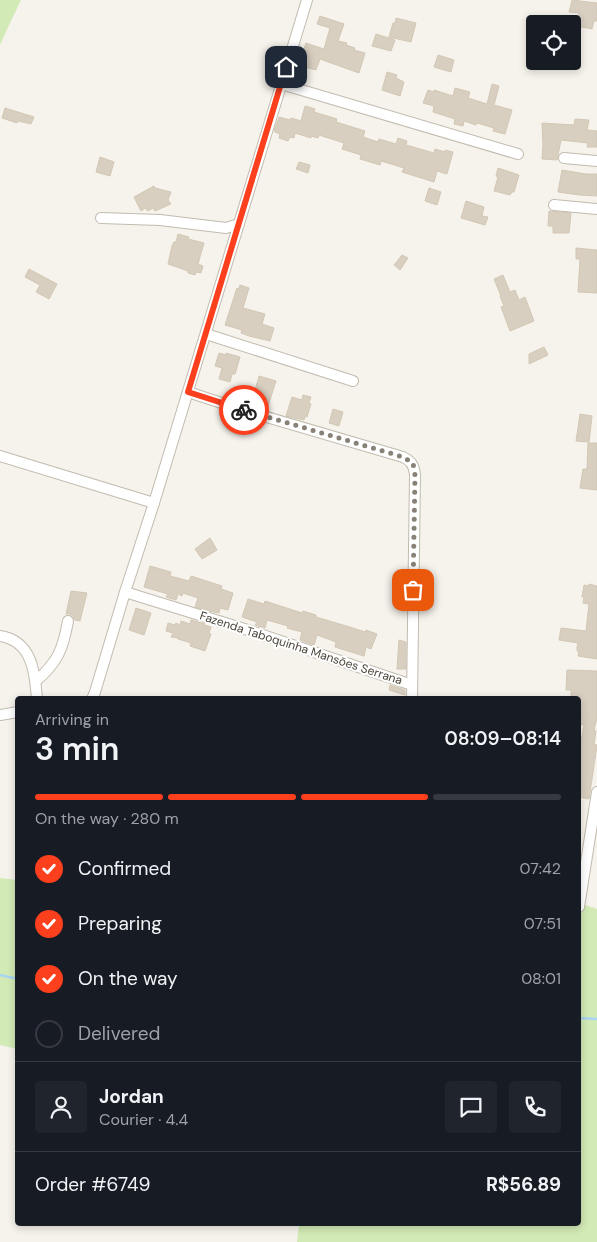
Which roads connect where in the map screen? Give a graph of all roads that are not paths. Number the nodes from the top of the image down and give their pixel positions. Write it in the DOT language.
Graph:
graph roads {
  1 [pos="307,0"];
  2 [pos="281,84"];
  3 [pos="518,154"];
  4 [pos="564,158"];
  5 [pos="597,161"];
  6 [pos="554,205"];
  7 [pos="597,208"];
  8 [pos="101,218"];
  9 [pos="239,224"];
  10 [pos="206,334"];
  11 [pos="353,381"];
  12 [pos="188,392"];
  13 [pos="0,456"];
  14 [pos="154,503"];
  15 [pos="125,592"];
  16 [pos="68,621"];
  17 [pos="0,636"];
  18 [pos="36,681"];
  19 [pos="412,684"];
  20 [pos="37,696"];
  21 [pos="93,696"];
  22 [pos="412,696"];
  23 [pos="15,712"];
  24 [pos="0,715"];
  25 [pos="597,792"];
  26 [pos="581,893"];
  1 -- 2 [label="street"];
  2 -- 3 [label="street"];
  2 -- 9 [label="street"];
  4 -- 5 [label="street"];
  6 -- 7 [label="street"];
  8 -- 9 [label="street"];
  9 -- 10 [label="street"];
  10 -- 11 [label="street"];
  10 -- 12 [label="street"];
  12 -- 14 [label="street"];
  12 -- 19 [label="street, Fazenda Taboquinha Mansões Serrana"];
  13 -- 14 [label="street"];
  14 -- 15 [label="street"];
  15 -- 19 [label="street, Fazenda Taboquinha Mansões Serrana"];
  15 -- 21 [label="street"];
  16 -- 18 [label="street"];
  17 -- 18 [label="street"];
  18 -- 20 [label="street"];
  19 -- 22 [label="street"];
  23 -- 24 [label="street"];
  25 -- 26 [label="street"];
}
